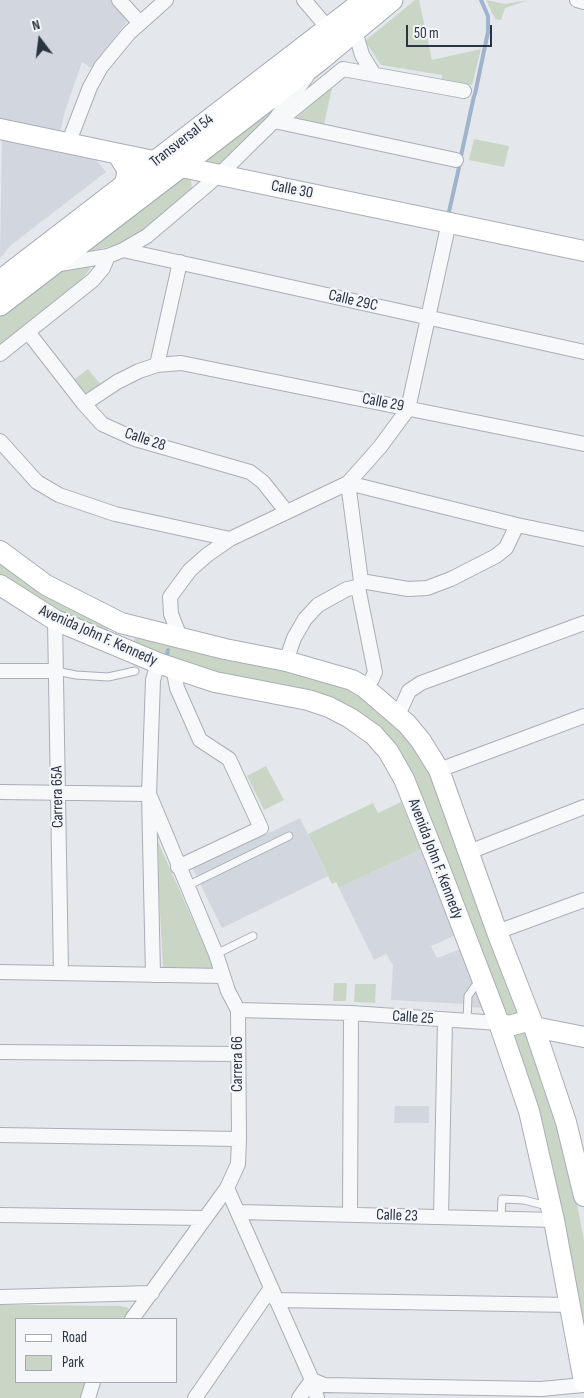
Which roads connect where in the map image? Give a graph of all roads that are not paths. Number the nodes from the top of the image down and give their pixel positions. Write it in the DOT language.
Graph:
graph roads {
  1 [pos="119,0"];
  2 [pos="166,0"];
  3 [pos="304,0"];
  4 [pos="365,0"];
  5 [pos="392,0"];
  6 [pos="577,0"];
  7 [pos="584,2"];
  8 [pos="140,23"];
  9 [pos="328,28"];
  10 [pos="355,31"];
  11 [pos="320,60"];
  12 [pos="373,74"];
  13 [pos="464,91"];
  14 [pos="277,121"];
  15 [pos="0,129"];
  16 [pos="68,144"];
  17 [pos="119,155"];
  18 [pos="456,160"];
  19 [pos="154,162"];
  20 [pos="179,166"];
  21 [pos="219,175"];
  22 [pos="119,191"];
  23 [pos="449,222"];
  24 [pos="122,250"];
  25 [pos="584,251"];
  26 [pos="108,256"];
  27 [pos="180,262"];
  28 [pos="51,265"];
  29 [pos="0,281"];
  30 [pos="0,305"];
  31 [pos="428,318"];
  32 [pos="28,332"];
  33 [pos="584,352"];
  34 [pos="0,354"];
  35 [pos="157,365"];
  36 [pos="84,404"];
  37 [pos="408,408"];
  38 [pos="0,441"];
  39 [pos="584,444"];
  40 [pos="348,483"];
  41 [pos="286,511"];
  42 [pos="517,525"];
  43 [pos="230,539"];
  44 [pos="584,539"];
  45 [pos="0,551"];
  46 [pos="360,584"];
  47 [pos="0,585"];
  48 [pos="55,620"];
  49 [pos="121,623"];
  50 [pos="584,623"];
  51 [pos="173,636"];
  52 [pos="112,643"];
  53 [pos="286,661"];
  54 [pos="151,664"];
  55 [pos="0,671"];
  56 [pos="56,671"];
  57 [pos="364,687"];
  58 [pos="398,715"];
  59 [pos="584,716"];
  60 [pos="439,770"];
  61 [pos="0,792"];
  62 [pos="58,793"];
  63 [pos="149,794"];
  64 [pos="584,807"];
  65 [pos="289,836"];
  66 [pos="469,852"];
  67 [pos="178,867"];
  68 [pos="187,886"];
  69 [pos="584,900"];
  70 [pos="496,932"];
  71 [pos="253,936"];
  72 [pos="216,954"];
  73 [pos="0,972"];
  74 [pos="61,973"];
  75 [pos="153,975"];
  76 [pos="224,976"];
  77 [pos="483,982"];
  78 [pos="238,1010"];
  79 [pos="351,1013"];
  80 [pos="445,1020"];
  81 [pos="467,1021"];
  82 [pos="516,1024"];
  83 [pos="584,1037"];
  84 [pos="0,1052"];
  85 [pos="238,1054"];
  86 [pos="0,1135"];
  87 [pos="239,1139"];
  88 [pos="578,1150"];
  89 [pos="227,1188"];
  90 [pos="584,1196"];
  91 [pos="239,1212"];
  92 [pos="350,1214"];
  93 [pos="553,1214"];
  94 [pos="0,1215"];
  95 [pos="441,1217"];
  96 [pos="204,1218"];
  97 [pos="502,1218"];
  98 [pos="152,1293"];
  99 [pos="273,1294"];
  100 [pos="0,1297"];
  101 [pos="571,1305"];
  102 [pos="133,1318"];
  103 [pos="312,1380"];
  104 [pos="93,1383"];
  105 [pos="584,1384"];
  106 [pos="88,1398"];
  107 [pos="195,1398"];
  108 [pos="299,1398"];
  109 [pos="317,1398"];
  1 -- 8 [label="street"];
  2 -- 8 [label="street"];
  3 -- 9 [label="street"];
  4 -- 9 [label="main road, Transversal 54"];
  5 -- 10 [label="main road, Transversal 54"];
  6 -- 7 [label="street"];
  8 -- 16 [label="street"];
  9 -- 19 [label="main road, Transversal 54"];
  10 -- 11 [label="main road, Transversal 54"];
  10 -- 12 [label="street"];
  11 -- 14 [label="street, Transversal 54"];
  11 -- 20 [label="main road, Transversal 54"];
  12 -- 13 [label="street"];
  12 -- 14 [label="street"];
  14 -- 18 [label="street"];
  14 -- 21 [label="street, Transversal 54"];
  15 -- 16 [label="street, Calle 30"];
  16 -- 17 [label="street, Calle 30"];
  17 -- 19 [label="street, Calle 30"];
  17 -- 22 [label="main road"];
  19 -- 20 [label="street, Calle 30"];
  19 -- 22 [label="main road, Transversal 54"];
  20 -- 21 [label="street, Calle 30"];
  20 -- 28 [label="main road, Transversal 54"];
  21 -- 23 [label="street, Calle 30"];
  21 -- 24 [label="street, Transversal 54"];
  22 -- 29 [label="main road, Transversal 54"];
  23 -- 25 [label="street, Calle 30"];
  23 -- 31 [label="street"];
  24 -- 26 [label="street, Transversal 54"];
  24 -- 27 [label="street, Calle 29C"];
  26 -- 28 [label="street, Transversal 54"];
  26 -- 32 [label="street"];
  27 -- 31 [label="street, Calle 29C"];
  27 -- 35 [label="street"];
  28 -- 30 [label="main road, Transversal 54"];
  31 -- 33 [label="street, Calle 29C"];
  31 -- 37 [label="street"];
  32 -- 34 [label="street"];
  32 -- 36 [label="street, Calle 28"];
  35 -- 36 [label="street, Calle 29"];
  35 -- 37 [label="street, Calle 29"];
  36 -- 41 [label="street, Calle 28"];
  37 -- 39 [label="street, Calle 29"];
  37 -- 40 [label="street"];
  38 -- 43 [label="street"];
  40 -- 41 [label="street"];
  40 -- 42 [label="street"];
  40 -- 46 [label="street"];
  41 -- 43 [label="street"];
  42 -- 44 [label="street"];
  42 -- 46 [label="street"];
  43 -- 51 [label="street"];
  45 -- 49 [label="street, Avenida John F. Kennedy"];
  46 -- 53 [label="street"];
  46 -- 57 [label="street"];
  47 -- 48 [label="street, Avenida John F. Kennedy"];
  48 -- 52 [label="street, Avenida John F. Kennedy"];
  48 -- 56 [label="street, Carrera 65A"];
  49 -- 51 [label="street, Avenida John F. Kennedy"];
  49 -- 52 [label="street"];
  50 -- 58 [label="street"];
  51 -- 53 [label="street, Avenida John F. Kennedy"];
  52 -- 54 [label="street, Avenida John F. Kennedy"];
  53 -- 57 [label="street, Avenida John F. Kennedy"];
  54 -- 56 [label="lane"];
  54 -- 63 [label="street, Carrera 66"];
  54 -- 67 [label="street"];
  54 -- 77 [label="street, Avenida John F. Kennedy"];
  55 -- 56 [label="street"];
  56 -- 62 [label="street, Carrera 65A"];
  57 -- 58 [label="street, Avenida John F. Kennedy"];
  58 -- 60 [label="street, Avenida John F. Kennedy"];
  59 -- 60 [label="street"];
  60 -- 66 [label="street, Avenida John F. Kennedy"];
  61 -- 62 [label="street"];
  62 -- 63 [label="street"];
  62 -- 74 [label="street, Carrera 65A"];
  63 -- 67 [label="street, Carrera 66"];
  63 -- 75 [label="street, Carrera 66"];
  64 -- 66 [label="street"];
  65 -- 68 [label="lane"];
  66 -- 70 [label="street, Avenida John F. Kennedy"];
  67 -- 68 [label="street, Carrera 66"];
  68 -- 72 [label="street, Carrera 66"];
  69 -- 70 [label="street"];
  70 -- 82 [label="street, Avenida John F. Kennedy"];
  71 -- 72 [label="lane"];
  72 -- 76 [label="street, Carrera 66"];
  73 -- 74 [label="street"];
  74 -- 75 [label="street"];
  75 -- 76 [label="street"];
  76 -- 78 [label="street, Carrera 66"];
  77 -- 81 [label="lane"];
  77 -- 82 [label="street, Avenida John F. Kennedy"];
  78 -- 79 [label="street, Calle 25"];
  78 -- 85 [label="street, Carrera 66"];
  79 -- 80 [label="street, Calle 25"];
  79 -- 92 [label="street"];
  80 -- 81 [label="street, Calle 25"];
  80 -- 95 [label="street"];
  81 -- 82 [label="street, Calle 25"];
  82 -- 83 [label="street, Calle 25"];
  82 -- 88 [label="street, Avenida John F. Kennedy"];
  82 -- 93 [label="street, Avenida John F. Kennedy"];
  84 -- 85 [label="street"];
  85 -- 87 [label="street, Carrera 66"];
  86 -- 87 [label="street"];
  87 -- 89 [label="street, Carrera 66"];
  88 -- 90 [label="street, Avenida John F. Kennedy"];
  89 -- 91 [label="street"];
  89 -- 96 [label="street, Carrera 66"];
  91 -- 92 [label="street, Calle 23"];
  91 -- 99 [label="street"];
  92 -- 95 [label="street, Calle 23"];
  93 -- 97 [label="street, Calle 23"];
  93 -- 97 [label="lane"];
  93 -- 101 [label="street, Avenida John F. Kennedy"];
  94 -- 96 [label="street"];
  95 -- 97 [label="street, Calle 23"];
  96 -- 98 [label="street, Carrera 66"];
  98 -- 100 [label="street"];
  98 -- 102 [label="street, Carrera 66"];
  99 -- 101 [label="street"];
  99 -- 103 [label="street"];
  99 -- 107 [label="street"];
  101 -- 105 [label="street, Avenida John F. Kennedy"];
  103 -- 105 [label="street"];
  103 -- 108 [label="street"];
  103 -- 109 [label="street"];
  104 -- 106 [label="street"];
}
